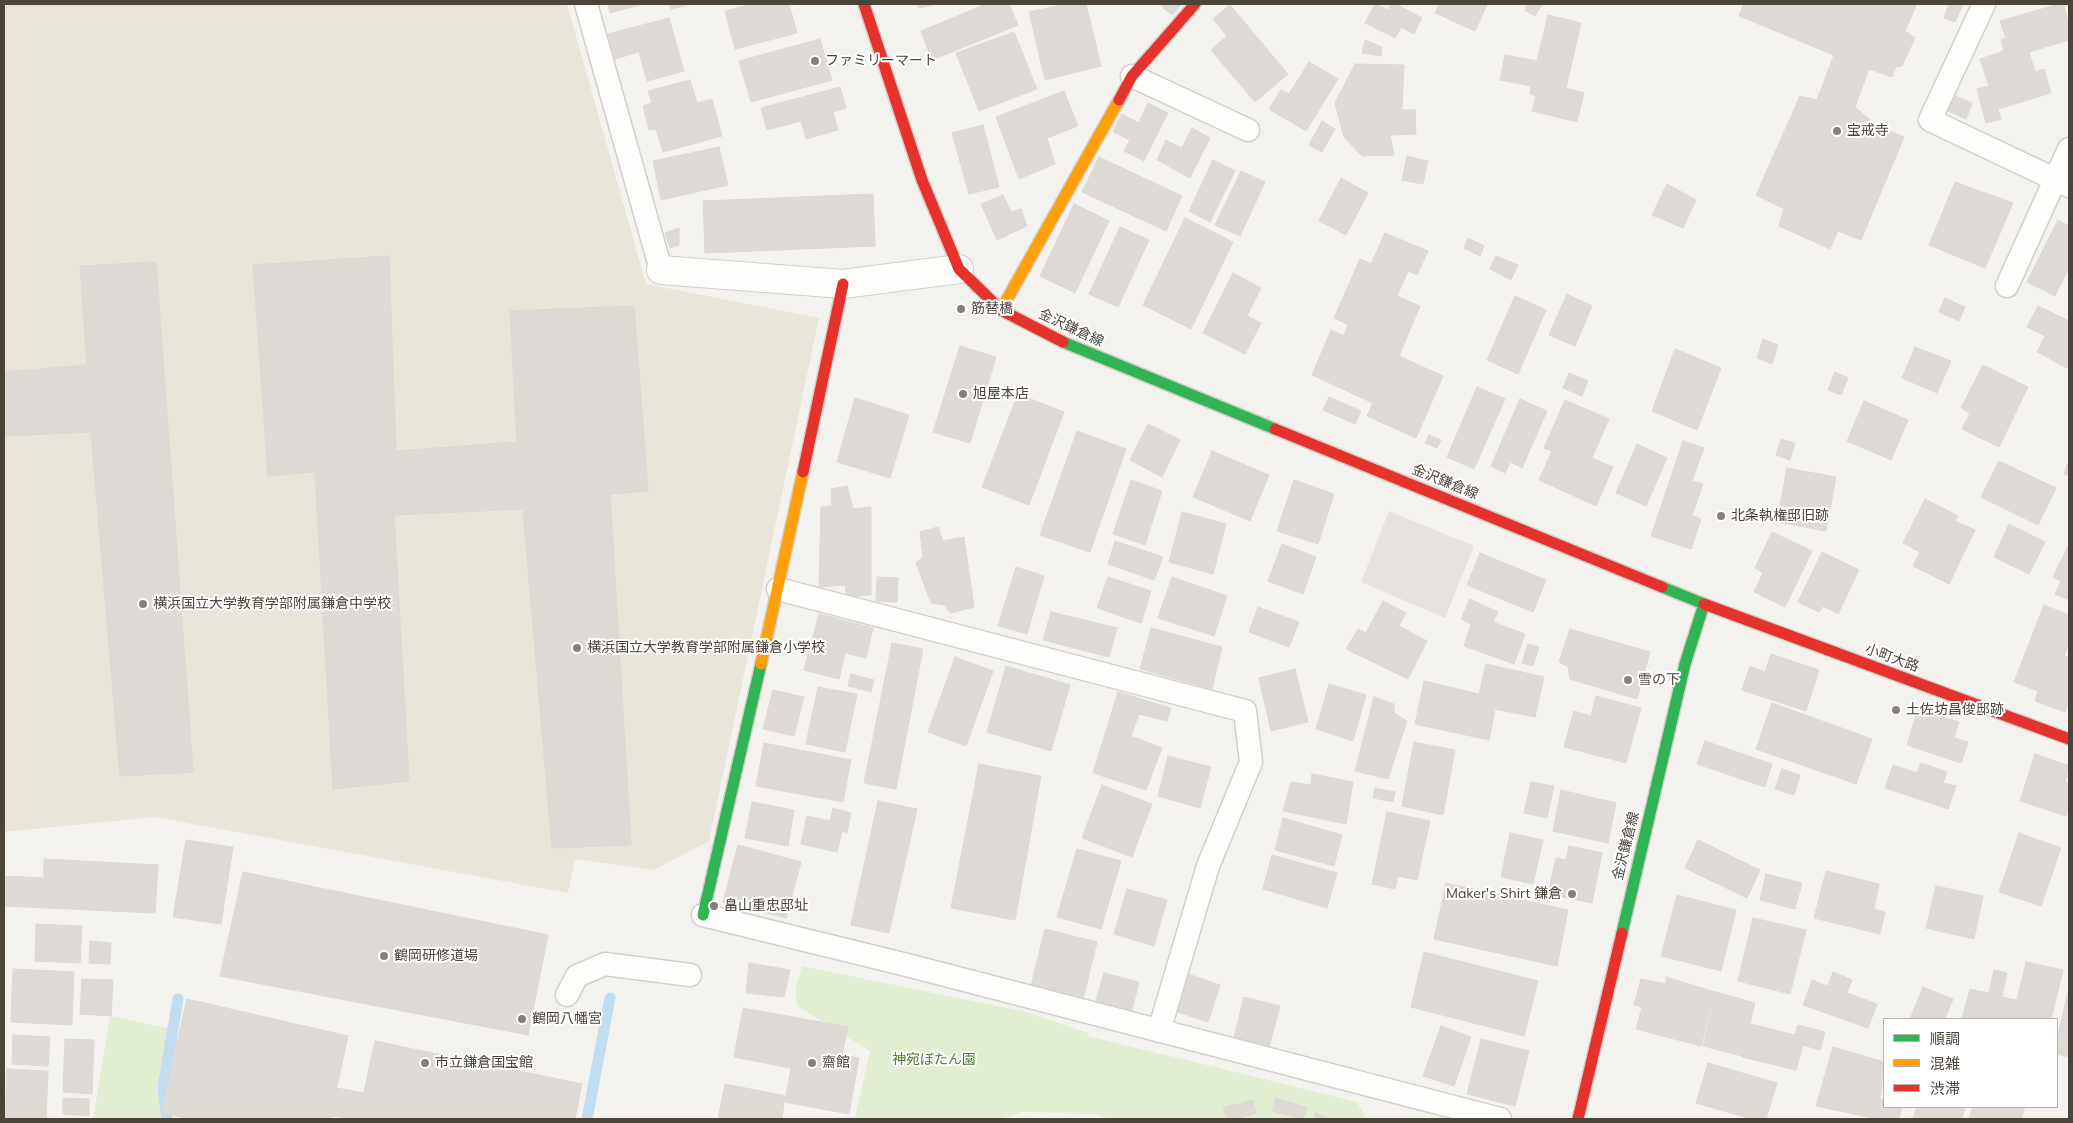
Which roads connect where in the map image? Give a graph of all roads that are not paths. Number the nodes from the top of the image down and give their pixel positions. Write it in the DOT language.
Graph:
graph roads {
  1 [pos="586,4"];
  2 [pos="864,4"];
  3 [pos="1195,4"];
  4 [pos="1984,4"];
  5 [pos="1132,76"];
  6 [pos="1248,130"];
  7 [pos="2069,149"];
  8 [pos="2062,182"];
  9 [pos="959,269"];
  10 [pos="661,270"];
  11 [pos="842,284"];
  12 [pos="2007,286"];
  13 [pos="1001,310"];
  14 [pos="778,589"];
  15 [pos="1704,604"];
  16 [pos="2069,739"];
  17 [pos="703,915"];
  18 [pos="690,975"];
  19 [pos="567,995"];
  20 [pos="1159,1031"];
  21 [pos="1500,1119"];
  22 [pos="1578,1119"];
  1 -- 10 [label="lane"];
  2 -- 9 [label="main road, 金沢鎌倉線"];
  3 -- 5 [label="main road"];
  4 -- 8 [label="lane"];
  5 -- 6 [label="lane"];
  5 -- 13 [label="main road"];
  7 -- 8 [label="lane"];
  8 -- 12 [label="lane"];
  9 -- 11 [label="street"];
  9 -- 13 [label="main road, 金沢鎌倉線"];
  10 -- 11 [label="street"];
  11 -- 14 [label="main road"];
  13 -- 15 [label="main road, 金沢鎌倉線"];
  14 -- 17 [label="main road"];
  14 -- 20 [label="lane"];
  15 -- 16 [label="main road, 小町大路"];
  15 -- 22 [label="main road, 金沢鎌倉線"];
  17 -- 20 [label="lane"];
  18 -- 19 [label="lane"];
  20 -- 21 [label="lane"];
}
